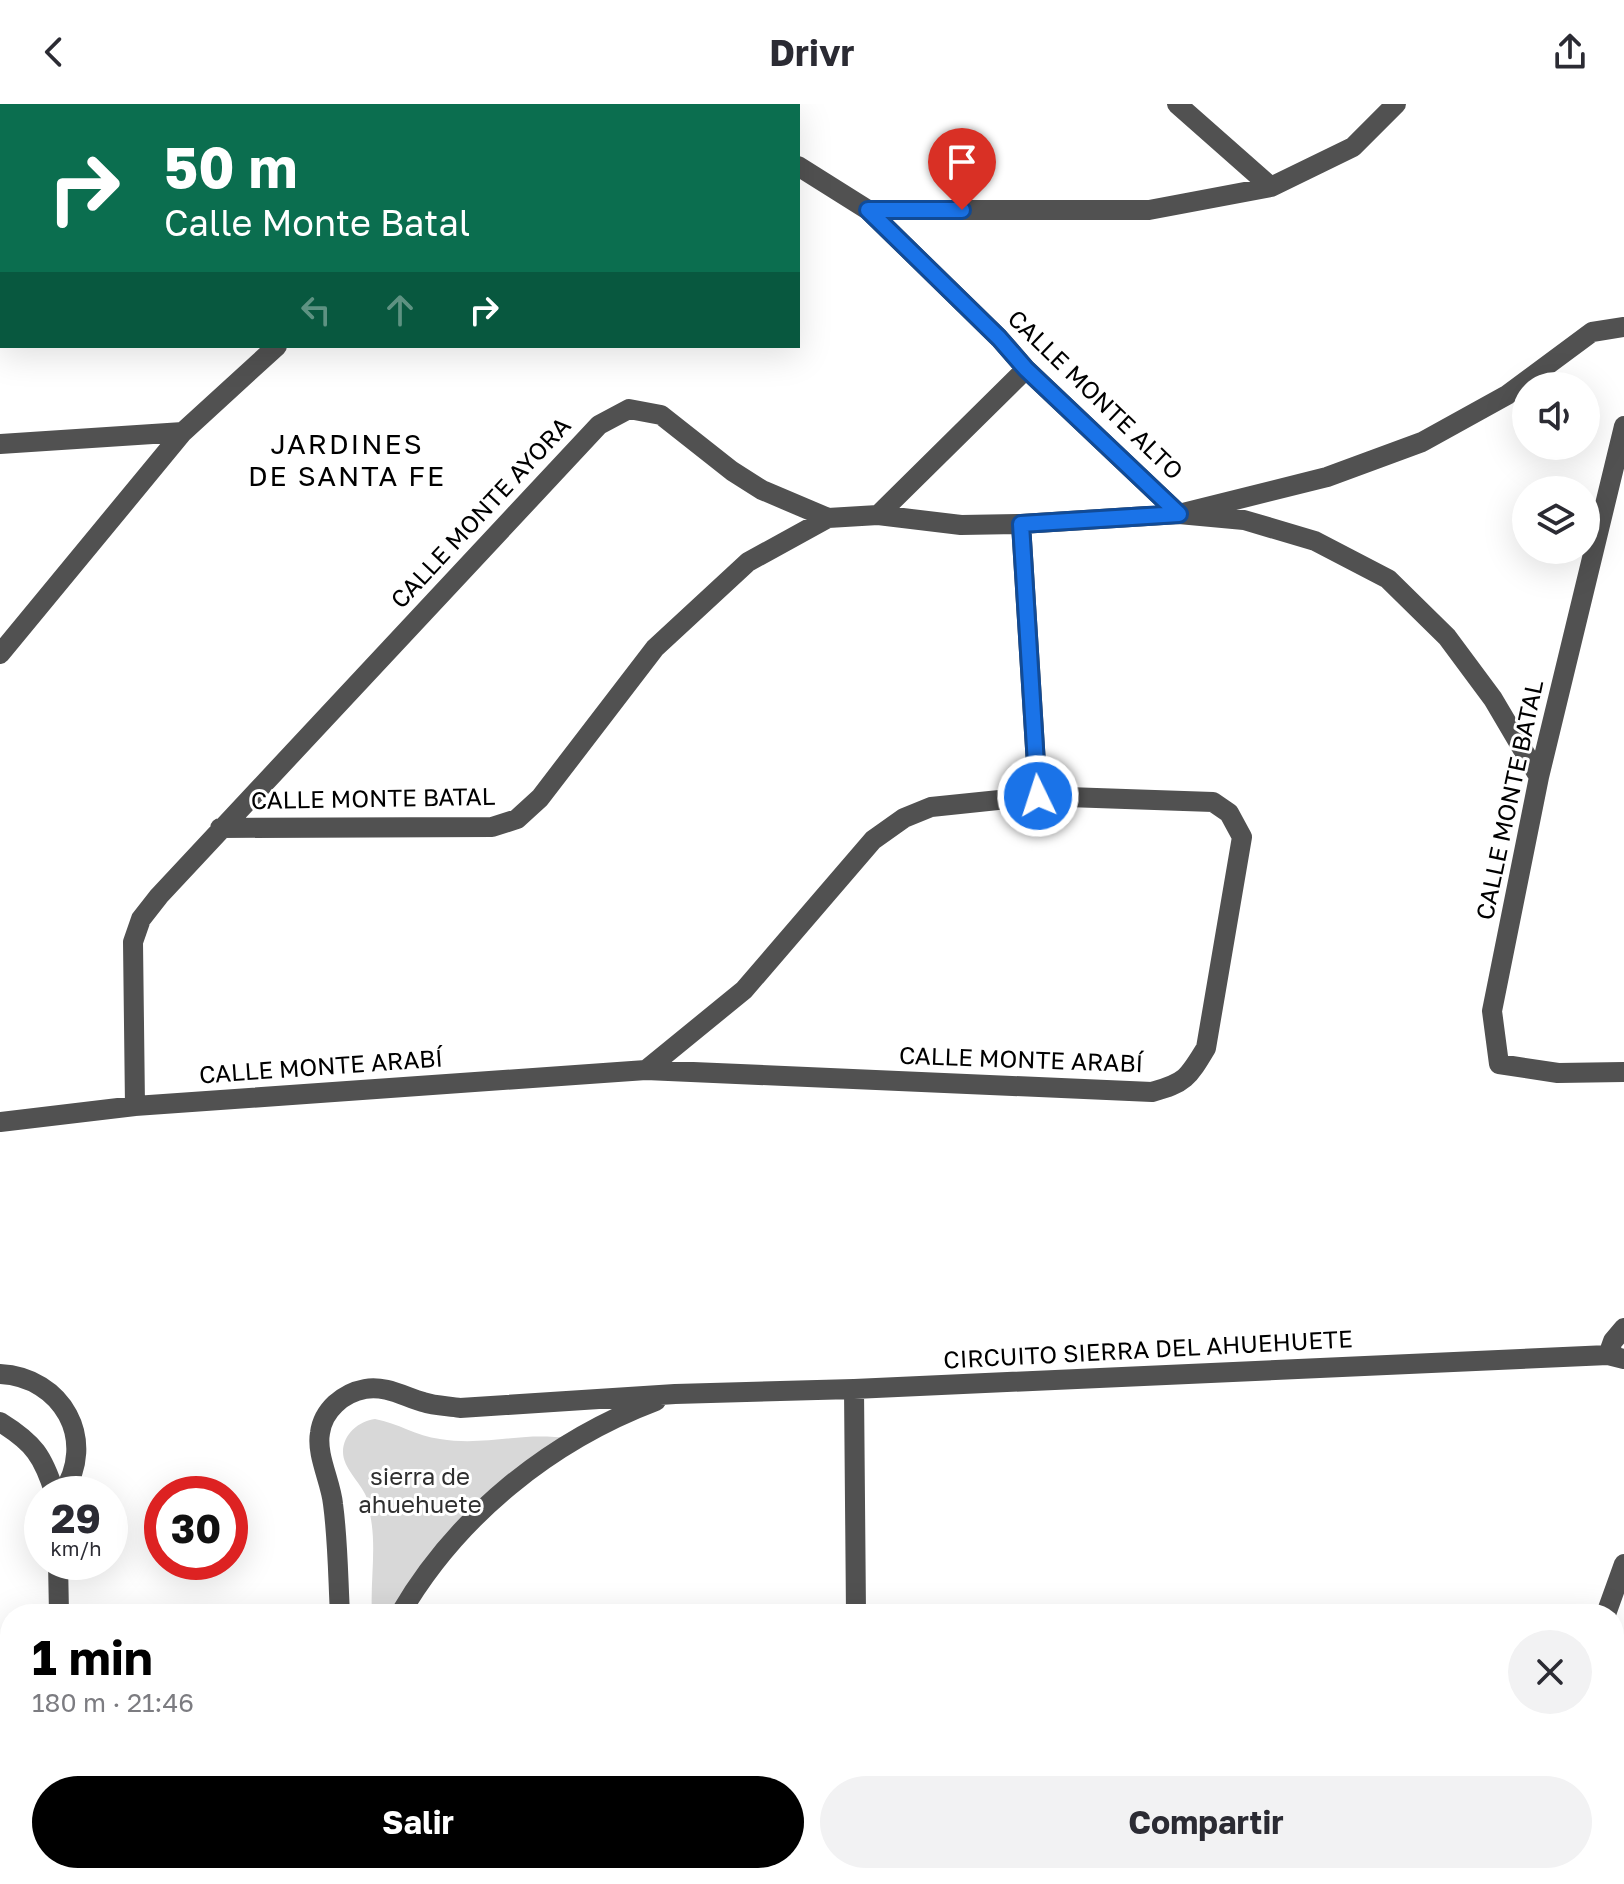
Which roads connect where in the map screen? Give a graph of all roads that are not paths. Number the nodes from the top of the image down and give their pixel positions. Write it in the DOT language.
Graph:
graph roads {
  1 [pos="1177,104"];
  2 [pos="1396,104"];
  3 [pos="800,167"];
  4 [pos="1271,187"];
  5 [pos="868,210"];
  6 [pos="1624,327"];
  7 [pos="275,348"];
  8 [pos="1026,369"];
  9 [pos="1624,426"];
  10 [pos="183,432"];
  11 [pos="0,444"];
  12 [pos="1179,514"];
  13 [pos="878,515"];
  14 [pos="828,518"];
  15 [pos="1021,524"];
  16 [pos="0,654"];
  17 [pos="1539,777"];
  18 [pos="1038,796"];
  19 [pos="220,828"];
  20 [pos="646,1070"];
  21 [pos="1624,1072"];
  22 [pos="135,1106"];
  23 [pos="0,1122"];
  24 [pos="1624,1328"];
  25 [pos="1616,1357"];
  26 [pos="0,1374"];
  27 [pos="854,1389"];
  28 [pos="675,1394"];
  29 [pos="0,1422"];
  30 [pos="49,1476"];
  31 [pos="72,1476"];
  32 [pos="1624,1564"];
  33 [pos="58,1580"];
  34 [pos="59,1604"];
  35 [pos="339,1604"];
  36 [pos="407,1604"];
  37 [pos="856,1604"];
  38 [pos="1610,1604"];
  1 -- 4 [label="street"];
  2 -- 4 [label="street"];
  3 -- 5 [label="street, CALLE MONTE ALTO"];
  4 -- 5 [label="street"];
  5 -- 8 [label="street, CALLE MONTE ALTO"];
  6 -- 12 [label="street, CALLE MONTE BATAL"];
  7 -- 10 [label="street"];
  8 -- 12 [label="street, CALLE MONTE ALTO"];
  8 -- 13 [label="street"];
  9 -- 17 [label="street, CALLE MONTE BATAL"];
  10 -- 11 [label="street"];
  10 -- 16 [label="street"];
  12 -- 15 [label="street, CALLE MONTE BATAL"];
  12 -- 17 [label="street, CALLE MONTE ALTO"];
  13 -- 14 [label="street, CALLE MONTE BATAL"];
  13 -- 15 [label="street, CALLE MONTE BATAL"];
  14 -- 19 [label="street, CALLE MONTE BATAL"];
  14 -- 19 [label="street, CALLE MONTE AYORA"];
  15 -- 18 [label="street"];
  17 -- 21 [label="street, CALLE MONTE BATAL"];
  18 -- 20 [label="street, CALLE MONTE ARABÍ"];
  18 -- 20 [label="street, CALLE MONTE ARABÍ"];
  19 -- 22 [label="street, CALLE MONTE BATAL"];
  20 -- 22 [label="street, CALLE MONTE ARABÍ"];
  22 -- 23 [label="street, CALLE MONTE ARABÍ"];
  24 -- 25 [label="street"];
  25 -- 27 [label="street, CIRCUITO SIERRA DEL AHUEHUETE"];
  26 -- 31 [label="street"];
  27 -- 28 [label="street, CIRCUITO SIERRA DEL AHUEHUETE"];
  27 -- 37 [label="street"];
  28 -- 35 [label="street, CIRCUITO SIERRA DEL AHUEHUETE"];
  28 -- 36 [label="street, CIRCUITO SIERRA DEL AHUEHUETE"];
  29 -- 30 [label="street"];
  32 -- 38 [label="street"];
  33 -- 34 [label="street"];
}
